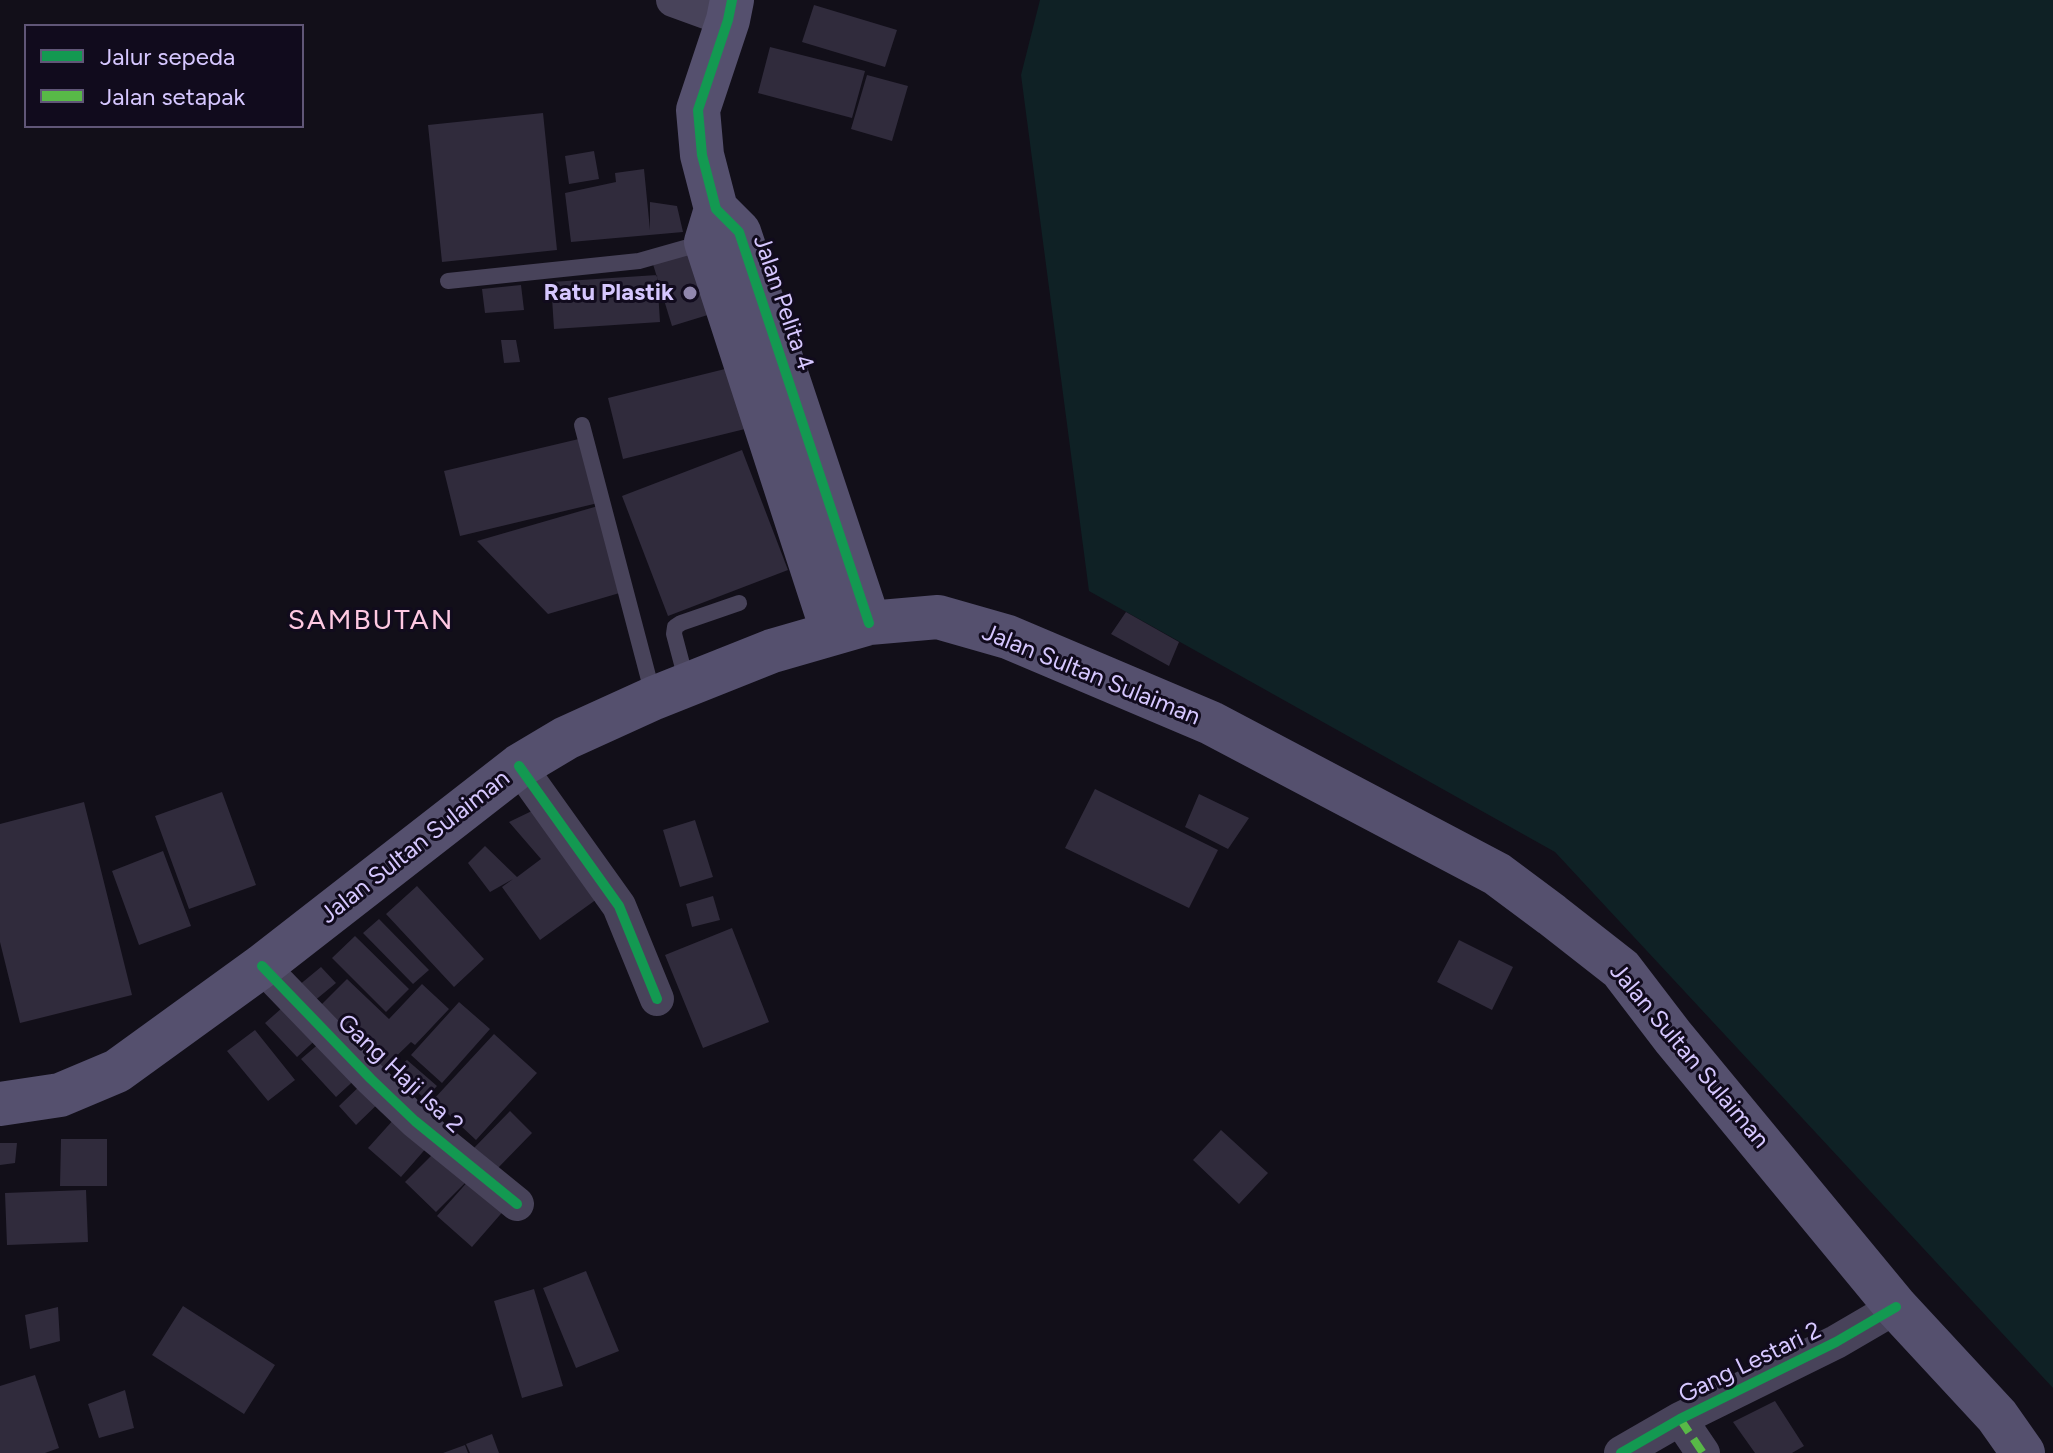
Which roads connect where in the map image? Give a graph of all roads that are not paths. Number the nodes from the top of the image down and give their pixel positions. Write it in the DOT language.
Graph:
graph roads {
  1 [pos="673,0"];
  2 [pos="730,10"];
  3 [pos="720,228"];
  4 [pos="448,281"];
  5 [pos="582,425"];
  6 [pos="739,603"];
  7 [pos="851,628"];
  8 [pos="671,692"];
  9 [pos="519,766"];
  10 [pos="262,966"];
  11 [pos="657,999"];
  12 [pos="0,1104"];
  13 [pos="517,1204"];
  14 [pos="1896,1307"];
  15 [pos="1680,1419"];
  16 [pos="1621,1453"];
  17 [pos="1703,1453"];
  18 [pos="2023,1453"];
  1 -- 2 [label="street"];
  2 -- 3 [label="main road, Jalan Pelita 4"];
  3 -- 4 [label="lane"];
  3 -- 7 [label="main road, Jalan Pelita 4"];
  5 -- 8 [label="lane"];
  6 -- 8 [label="lane"];
  7 -- 8 [label="main road, Jalan Sultan Sulaiman"];
  7 -- 14 [label="main road, Jalan Sultan Sulaiman"];
  8 -- 9 [label="main road, Jalan Sultan Sulaiman"];
  9 -- 10 [label="main road, Jalan Sultan Sulaiman"];
  9 -- 11 [label="street"];
  10 -- 12 [label="main road, Jalan Sultan Sulaiman"];
  10 -- 13 [label="street, Gang Haji Isa 2"];
  14 -- 15 [label="street, Gang Lestari 2"];
  14 -- 18 [label="main road, Jalan Sultan Sulaiman"];
  15 -- 16 [label="street, Gang Lestari 2"];
  15 -- 17 [label="street"];
}
